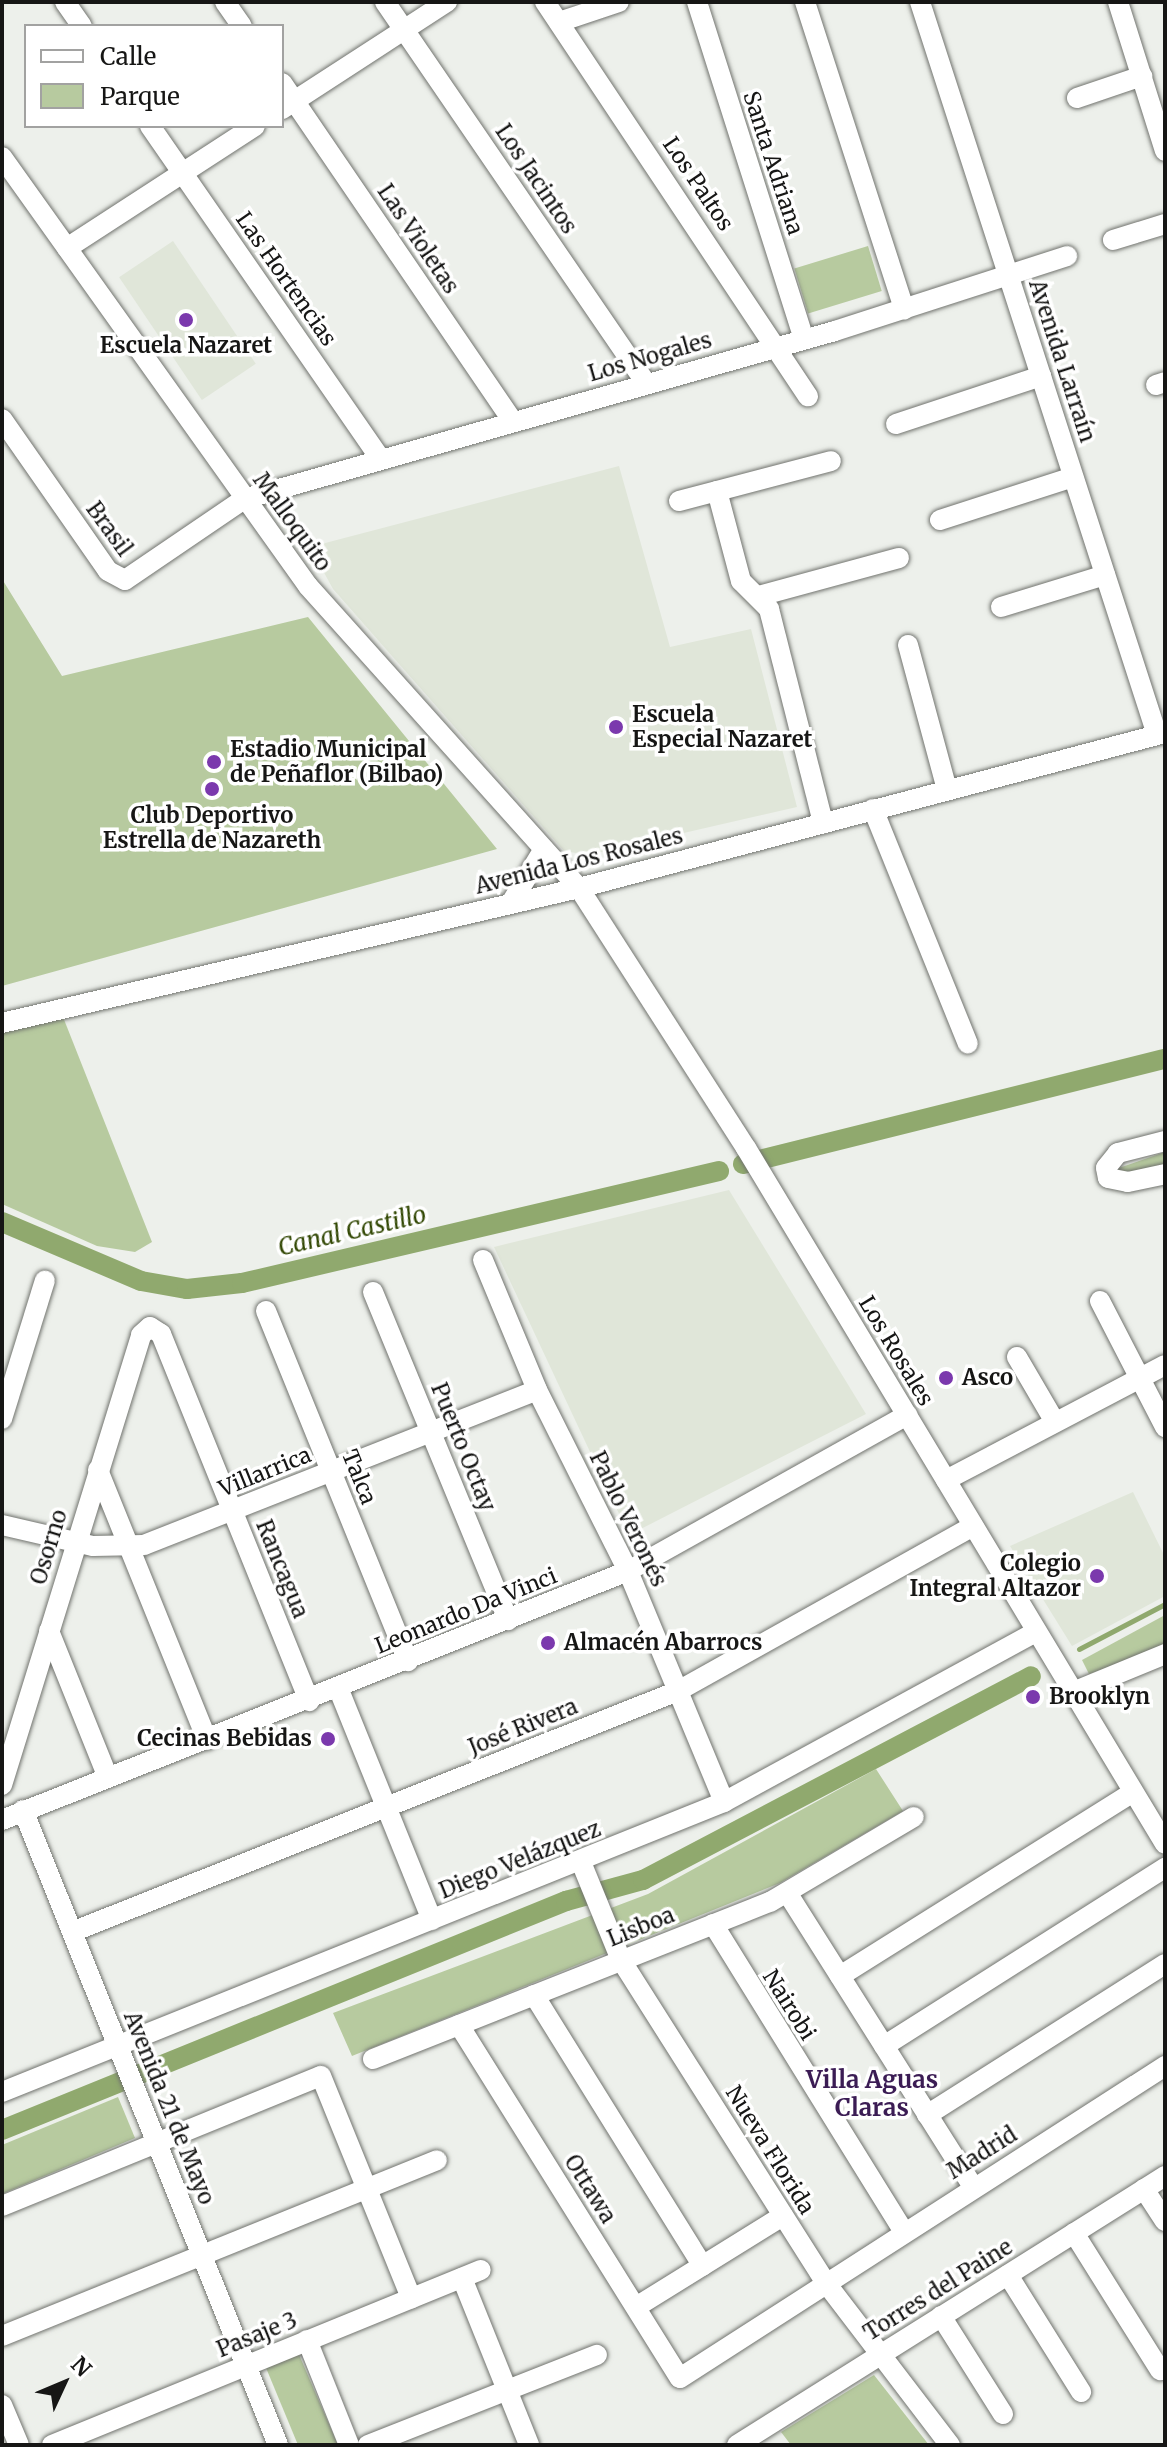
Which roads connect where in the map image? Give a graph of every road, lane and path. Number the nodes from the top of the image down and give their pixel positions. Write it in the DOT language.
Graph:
graph roads {
  1 [pos="65,2"];
  2 [pos="225,2"];
  3 [pos="385,2"];
  4 [pos="447,2"];
  5 [pos="545,2"];
  6 [pos="619,2"];
  7 [pos="697,2"];
  8 [pos="805,2"];
  9 [pos="920,2"];
  10 [pos="1118,2"];
  11 [pos="559,22"];
  12 [pos="81,24"];
  13 [pos="241,24"];
  14 [pos="404,29"];
  15 [pos="1142,76"];
  16 [pos="1077,98"];
  17 [pos="288,104"];
  18 [pos="151,128"];
  19 [pos="252,128"];
  20 [pos="1165,151"];
  21 [pos="2,157"];
  22 [pos="183,173"];
  23 [pos="1165,224"];
  24 [pos="1113,240"];
  25 [pos="67,248"];
  26 [pos="1067,256"];
  27 [pos="1009,274"];
  28 [pos="904,309"];
  29 [pos="804,339"];
  30 [pos="779,345"];
  31 [pos="1041,376"];
  32 [pos="646,383"];
  33 [pos="808,396"];
  34 [pos="2,419"];
  35 [pos="513,421"];
  36 [pos="896,424"];
  37 [pos="381,459"];
  38 [pos="831,461"];
  39 [pos="1073,477"];
  40 [pos="717,491"];
  41 [pos="244,499"];
  42 [pos="679,501"];
  43 [pos="940,520"];
  44 [pos="899,558"];
  45 [pos="1105,575"];
  46 [pos="759,596"];
  47 [pos="1001,607"];
  48 [pos="908,645"];
  49 [pos="1161,734"];
  50 [pos="947,790"];
  51 [pos="873,809"];
  52 [pos="823,823"];
  53 [pos="544,849"];
  54 [pos="579,888"];
  55 [pos="510,904"];
  56 [pos="2,1023"];
  57 [pos="968,1044"];
  58 [pos="1165,1141"];
  59 [pos="1165,1174"];
  60 [pos="483,1260"];
  61 [pos="45,1280"];
  62 [pos="373,1292"];
  63 [pos="1100,1301"];
  64 [pos="266,1311"];
  65 [pos="150,1327"];
  66 [pos="1017,1357"];
  67 [pos="1165,1365"];
  68 [pos="1140,1378"];
  69 [pos="537,1390"];
  70 [pos="907,1415"];
  71 [pos="2,1419"];
  72 [pos="1055,1422"];
  73 [pos="1165,1427"];
  74 [pos="430,1432"];
  75 [pos="98,1470"];
  76 [pos="331,1471"];
  77 [pos="946,1480"];
  78 [pos="232,1510"];
  79 [pos="2,1525"];
  80 [pos="973,1526"];
  81 [pos="75,1542"];
  82 [pos="130,1548"];
  83 [pos="628,1571"];
  84 [pos="508,1620"];
  85 [pos="49,1631"];
  86 [pos="1036,1632"];
  87 [pos="1165,1654"];
  88 [pos="408,1661"];
  89 [pos="339,1690"];
  90 [pos="678,1691"];
  91 [pos="1073,1692"];
  92 [pos="309,1701"];
  93 [pos="207,1740"];
  94 [pos="108,1778"];
  95 [pos="2,1785"];
  96 [pos="1133,1792"];
  97 [pos="724,1802"];
  98 [pos="386,1807"];
  99 [pos="23,1810"];
  100 [pos="914,1817"];
  101 [pos="2,1820"];
  102 [pos="1165,1844"];
  103 [pos="1165,1868"];
  104 [pos="584,1869"];
  105 [pos="788,1894"];
  106 [pos="432,1920"];
  107 [pos="713,1924"];
  108 [pos="72,1932"];
  109 [pos="621,1960"];
  110 [pos="1165,1964"];
  111 [pos="840,1976"];
  112 [pos="534,1995"];
  113 [pos="459,2025"];
  114 [pos="884,2046"];
  115 [pos="121,2052"];
  116 [pos="373,2059"];
  117 [pos="1165,2066"];
  118 [pos="2,2092"];
  119 [pos="927,2115"];
  120 [pos="157,2141"];
  121 [pos="437,2160"];
  122 [pos="1165,2176"];
  123 [pos="973,2187"];
  124 [pos="367,2188"];
  125 [pos="1144,2189"];
  126 [pos="2,2206"];
  127 [pos="783,2216"];
  128 [pos="1165,2221"];
  129 [pos="903,2231"];
  130 [pos="1074,2233"];
  131 [pos="202,2253"];
  132 [pos="703,2266"];
  133 [pos="1008,2275"];
  134 [pos="826,2283"];
  135 [pos="411,2298"];
  136 [pos="636,2307"];
  137 [pos="941,2316"];
  138 [pos="2,2336"];
  139 [pos="307,2340"];
  140 [pos="597,2355"];
  141 [pos="878,2356"];
  142 [pos="246,2365"];
  143 [pos="1160,2370"];
  144 [pos="680,2378"];
  145 [pos="507,2390"];
  146 [pos="1081,2392"];
  147 [pos="2,2405"];
  148 [pos="1003,2414"];
  149 [pos="19,2445"];
  150 [pos="52,2445"];
  151 [pos="278,2445"];
  152 [pos="349,2445"];
  153 [pos="368,2445"];
  154 [pos="529,2445"];
  155 [pos="737,2445"];
  156 [pos="950,2445"];
  1 -- 12 [label="street"];
  2 -- 13 [label="street"];
  3 -- 14 [label="street, Los Jacintos"];
  4 -- 14 [label="street"];
  5 -- 11 [label="street, Los Paltos"];
  6 -- 11 [label="street"];
  7 -- 29 [label="street, Santa Adriana"];
  8 -- 28 [label="street"];
  9 -- 27 [label="street, Avenida Larraín"];
  10 -- 15 [label="street"];
  11 -- 30 [label="street, Los Paltos"];
  14 -- 17 [label="street"];
  14 -- 32 [label="street, Los Jacintos"];
  15 -- 16 [label="street"];
  15 -- 20 [label="street"];
  17 -- 35 [label="street, Las Violetas"];
  18 -- 22 [label="street, Las Hortencias"];
  19 -- 22 [label="street"];
  21 -- 25 [label="street, Malloquito"];
  22 -- 25 [label="street"];
  22 -- 37 [label="street, Las Hortencias"];
  23 -- 24 [label="street"];
  25 -- 41 [label="street, Malloquito"];
  26 -- 27 [label="street, Los Nogales"];
  27 -- 28 [label="street, Los Nogales"];
  27 -- 31 [label="street, Avenida Larraín"];
  28 -- 29 [label="street, Los Nogales"];
  29 -- 30 [label="street, Los Nogales"];
  30 -- 32 [label="street, Los Nogales"];
  30 -- 33 [label="street, Los Paltos"];
  31 -- 36 [label="street"];
  31 -- 39 [label="street, Avenida Larraín"];
  32 -- 35 [label="street, Los Nogales"];
  34 -- 41 [label="street, Brasil"];
  35 -- 37 [label="street, Los Nogales"];
  37 -- 41 [label="street, Los Nogales"];
  38 -- 40 [label="street"];
  39 -- 43 [label="street"];
  39 -- 45 [label="street, Avenida Larraín"];
  40 -- 42 [label="street"];
  40 -- 46 [label="street"];
  41 -- 53 [label="street, Malloquito"];
  44 -- 46 [label="street"];
  45 -- 47 [label="street"];
  45 -- 49 [label="street, Avenida Larraín"];
  46 -- 52 [label="street"];
  48 -- 50 [label="street"];
  49 -- 50 [label="street, Avenida Los Rosales"];
  50 -- 51 [label="street, Avenida Los Rosales"];
  51 -- 52 [label="street, Avenida Los Rosales"];
  51 -- 57 [label="street"];
  52 -- 54 [label="street, Avenida Los Rosales"];
  53 -- 54 [label="street, Malloquito"];
  53 -- 55 [label="street"];
  54 -- 55 [label="street, Avenida Los Rosales"];
  54 -- 70 [label="street, Los Rosales"];
  55 -- 56 [label="street, Avenida Los Rosales"];
  58 -- 59 [label="street"];
  60 -- 69 [label="street, Pablo Veronés"];
  61 -- 71 [label="street"];
  62 -- 74 [label="street, Puerto Octay"];
  63 -- 68 [label="street"];
  64 -- 76 [label="street, Talca"];
  65 -- 75 [label="street, Osorno"];
  65 -- 78 [label="street, Rancagua"];
  66 -- 72 [label="street"];
  67 -- 68 [label="street"];
  68 -- 72 [label="street"];
  68 -- 73 [label="street"];
  69 -- 74 [label="street, Villarrica"];
  69 -- 83 [label="street, Pablo Veronés"];
  70 -- 77 [label="street, Los Rosales"];
  70 -- 83 [label="street, Leonardo Da Vinci"];
  72 -- 77 [label="street"];
  74 -- 76 [label="street, Villarrica"];
  74 -- 84 [label="street, Puerto Octay"];
  75 -- 81 [label="street, Osorno"];
  75 -- 82 [label="street"];
  76 -- 78 [label="street, Villarrica"];
  76 -- 88 [label="street, Talca"];
  77 -- 80 [label="street, Los Rosales"];
  78 -- 82 [label="street, Villarrica"];
  78 -- 92 [label="street, Rancagua"];
  79 -- 81 [label="street, Villarrica"];
  80 -- 86 [label="street, Los Rosales"];
  80 -- 90 [label="street, José Rivera"];
  81 -- 82 [label="street, Villarrica"];
  81 -- 85 [label="street, Osorno"];
  82 -- 93 [label="street"];
  83 -- 84 [label="street, Leonardo Da Vinci"];
  83 -- 90 [label="street, Pablo Veronés"];
  84 -- 88 [label="street, Leonardo Da Vinci"];
  85 -- 94 [label="street"];
  85 -- 95 [label="street, Osorno"];
  86 -- 91 [label="street, Los Rosales"];
  86 -- 97 [label="street, Diego Velázquez"];
  87 -- 91 [label="street"];
  88 -- 89 [label="street, Leonardo Da Vinci"];
  89 -- 92 [label="street, Leonardo Da Vinci"];
  89 -- 98 [label="street"];
  90 -- 97 [label="street, Pablo Veronés"];
  90 -- 98 [label="street, José Rivera"];
  91 -- 96 [label="street, Los Rosales"];
  92 -- 93 [label="street, Leonardo Da Vinci"];
  93 -- 94 [label="street, Leonardo Da Vinci"];
  94 -- 99 [label="street, Leonardo Da Vinci"];
  96 -- 102 [label="street, Los Rosales"];
  96 -- 111 [label="street"];
  97 -- 104 [label="street, Diego Velázquez"];
  98 -- 106 [label="street"];
  98 -- 108 [label="street, José Rivera"];
  99 -- 101 [label="street"];
  99 -- 108 [label="street, Avenida 21 de Mayo"];
  100 -- 105 [label="street, Lisboa"];
  103 -- 114 [label="street"];
  104 -- 106 [label="street, Diego Velázquez"];
  104 -- 109 [label="street, Nueva Florida"];
  105 -- 107 [label="street, Lisboa"];
  105 -- 111 [label="street"];
  106 -- 115 [label="street, Diego Velázquez"];
  107 -- 109 [label="street, Lisboa"];
  107 -- 129 [label="street, Nairobi"];
  108 -- 115 [label="street, Avenida 21 de Mayo"];
  109 -- 112 [label="street, Lisboa"];
  109 -- 127 [label="street, Nueva Florida"];
  110 -- 119 [label="street"];
  111 -- 114 [label="street"];
  112 -- 113 [label="street, Lisboa"];
  112 -- 132 [label="street"];
  113 -- 116 [label="street, Lisboa"];
  113 -- 136 [label="street, Ottawa"];
  114 -- 119 [label="street"];
  115 -- 118 [label="street, Diego Velázquez"];
  115 -- 120 [label="street, Avenida 21 de Mayo"];
  117 -- 123 [label="street, Madrid"];
  119 -- 123 [label="street"];
  120 -- 124 [label="street"];
  120 -- 126 [label="street"];
  120 -- 131 [label="street, Avenida 21 de Mayo"];
  121 -- 124 [label="street"];
  122 -- 125 [label="street, Torres del Paine"];
  123 -- 129 [label="street, Madrid"];
  124 -- 131 [label="street"];
  124 -- 135 [label="street"];
  125 -- 128 [label="street"];
  125 -- 130 [label="street, Torres del Paine"];
  127 -- 132 [label="street"];
  127 -- 134 [label="street, Nueva Florida"];
  129 -- 134 [label="street, Madrid"];
  130 -- 133 [label="street, Torres del Paine"];
  130 -- 143 [label="street"];
  131 -- 138 [label="street"];
  131 -- 142 [label="street, Avenida 21 de Mayo"];
  132 -- 136 [label="street"];
  133 -- 137 [label="street, Torres del Paine"];
  133 -- 146 [label="street"];
  134 -- 141 [label="street, Nueva Florida"];
  134 -- 144 [label="street, Madrid"];
  135 -- 139 [label="street, Pasaje 3"];
  135 -- 145 [label="street, Pasaje 3"];
  136 -- 144 [label="street, Ottawa"];
  137 -- 141 [label="street, Torres del Paine"];
  137 -- 148 [label="street"];
  139 -- 142 [label="street, Pasaje 3"];
  139 -- 152 [label="street"];
  140 -- 145 [label="street"];
  141 -- 155 [label="street, Torres del Paine"];
  141 -- 156 [label="street, Nueva Florida"];
  142 -- 150 [label="street, Pasaje 3"];
  142 -- 151 [label="street, Avenida 21 de Mayo"];
  145 -- 153 [label="street"];
  145 -- 154 [label="street"];
  147 -- 149 [label="street"];
}
